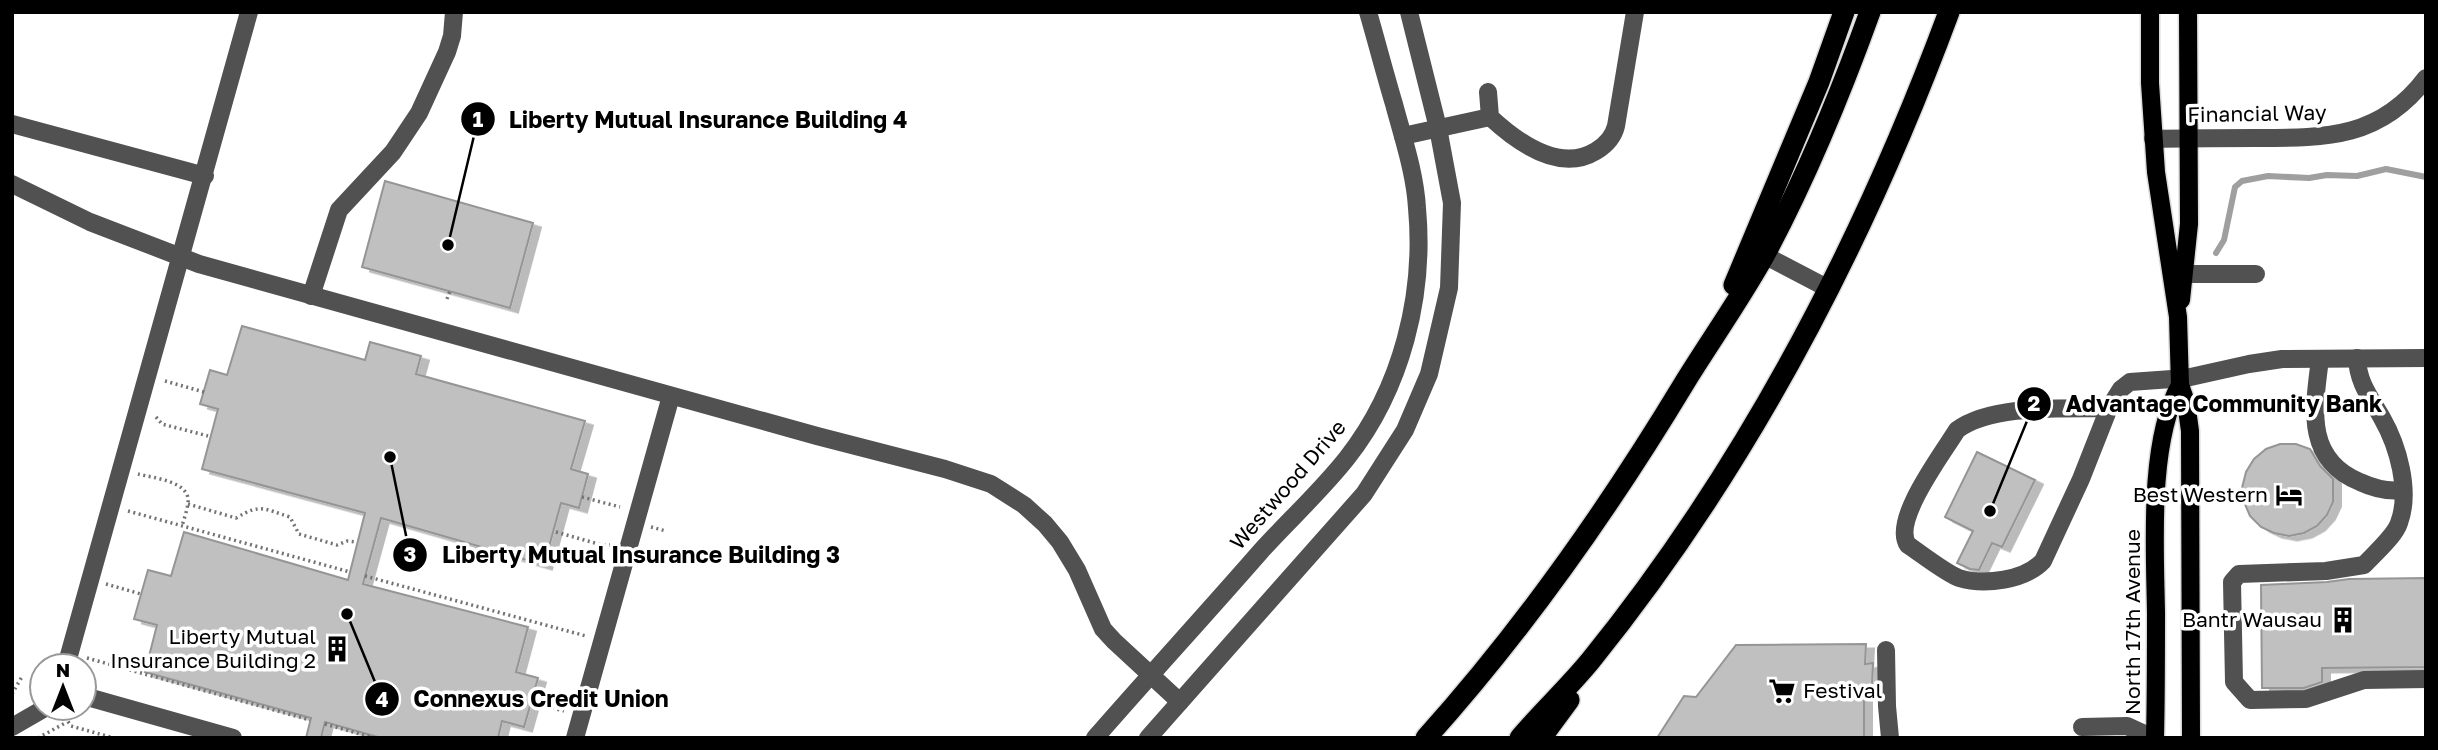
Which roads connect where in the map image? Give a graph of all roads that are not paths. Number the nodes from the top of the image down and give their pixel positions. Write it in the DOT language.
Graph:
graph roads {
  1 [pos="250,12"];
  2 [pos="454,12"];
  3 [pos="1368,12"];
  4 [pos="1409,12"];
  5 [pos="1635,12"];
  6 [pos="1844,12"];
  7 [pos="1870,12"];
  8 [pos="1949,12"];
  9 [pos="2150,12"];
  10 [pos="2189,12"];
  11 [pos="2426,78"];
  12 [pos="1488,92"];
  13 [pos="1490,117"];
  14 [pos="12,124"];
  15 [pos="1438,128"];
  16 [pos="1403,136"];
  17 [pos="2188,138"];
  18 [pos="2153,139"];
  19 [pos="205,176"];
  20 [pos="12,184"];
  21 [pos="1764,255"];
  22 [pos="182,258"];
  23 [pos="2185,274"];
  24 [pos="2256,274"];
  25 [pos="1829,289"];
  26 [pos="311,296"];
  27 [pos="2178,317"];
  28 [pos="1707,349"];
  29 [pos="2357,358"];
  30 [pos="2426,358"];
  31 [pos="2320,359"];
  32 [pos="2180,382"];
  33 [pos="671,396"];
  34 [pos="2109,408"];
  35 [pos="2403,490"];
  36 [pos="1499,649"];
  37 [pos="1886,650"];
  38 [pos="70,652"];
  39 [pos="1590,662"];
  40 [pos="1151,676"];
  41 [pos="2426,679"];
  42 [pos="98,700"];
  43 [pos="1180,702"];
  44 [pos="28,718"];
  45 [pos="12,727"];
  46 [pos="2082,727"];
  47 [pos="233,738"];
  48 [pos="575,738"];
  49 [pos="1095,738"];
  50 [pos="1148,738"];
  51 [pos="1410,738"];
  52 [pos="1426,738"];
  53 [pos="1520,738"];
  54 [pos="1541,738"];
  55 [pos="1890,738"];
  56 [pos="2154,738"];
  57 [pos="2191,738"];
  1 -- 19 [label="street"];
  2 -- 26 [label="street"];
  3 -- 16 [label="street, Westwood Drive"];
  4 -- 15 [label="street"];
  5 -- 13 [label="street"];
  6 -- 28 [label="highway"];
  7 -- 21 [label="highway"];
  8 -- 25 [label="highway"];
  9 -- 18 [label="main road, North 17th Avenue"];
  10 -- 17 [label="main road, North 17th Avenue"];
  11 -- 17 [label="street, Financial Way"];
  12 -- 13 [label="street"];
  13 -- 15 [label="street"];
  14 -- 19 [label="street"];
  15 -- 16 [label="street"];
  15 -- 43 [label="street"];
  16 -- 40 [label="street, Westwood Drive"];
  17 -- 18 [label="street, Financial Way"];
  17 -- 23 [label="main road, North 17th Avenue"];
  18 -- 27 [label="main road, North 17th Avenue"];
  19 -- 22 [label="street"];
  20 -- 22 [label="street"];
  21 -- 25 [label="street"];
  21 -- 28 [label="highway"];
  22 -- 26 [label="street"];
  22 -- 38 [label="street"];
  23 -- 24 [label="street"];
  23 -- 27 [label="main road, North 17th Avenue"];
  25 -- 39 [label="highway"];
  26 -- 33 [label="street"];
  27 -- 32 [label="main road, North 17th Avenue"];
  28 -- 36 [label="highway"];
  29 -- 30 [label="street"];
  29 -- 31 [label="street"];
  29 -- 35 [label="street"];
  31 -- 32 [label="street"];
  31 -- 35 [label="street"];
  32 -- 34 [label="street"];
  32 -- 56 [label="main road, North 17th Avenue"];
  32 -- 57 [label="main road, North 17th Avenue"];
  33 -- 40 [label="street"];
  33 -- 48 [label="street"];
  34 -- 34 [label="street"];
  35 -- 41 [label="street"];
  36 -- 51 [label="highway"];
  36 -- 52 [label="highway"];
  37 -- 55 [label="street"];
  39 -- 53 [label="highway"];
  39 -- 54 [label="highway"];
  40 -- 43 [label="street"];
  40 -- 49 [label="street, Westwood Drive"];
  42 -- 47 [label="street"];
  43 -- 50 [label="street"];
  44 -- 45 [label="street"];
  46 -- 56 [label="street"];
}
